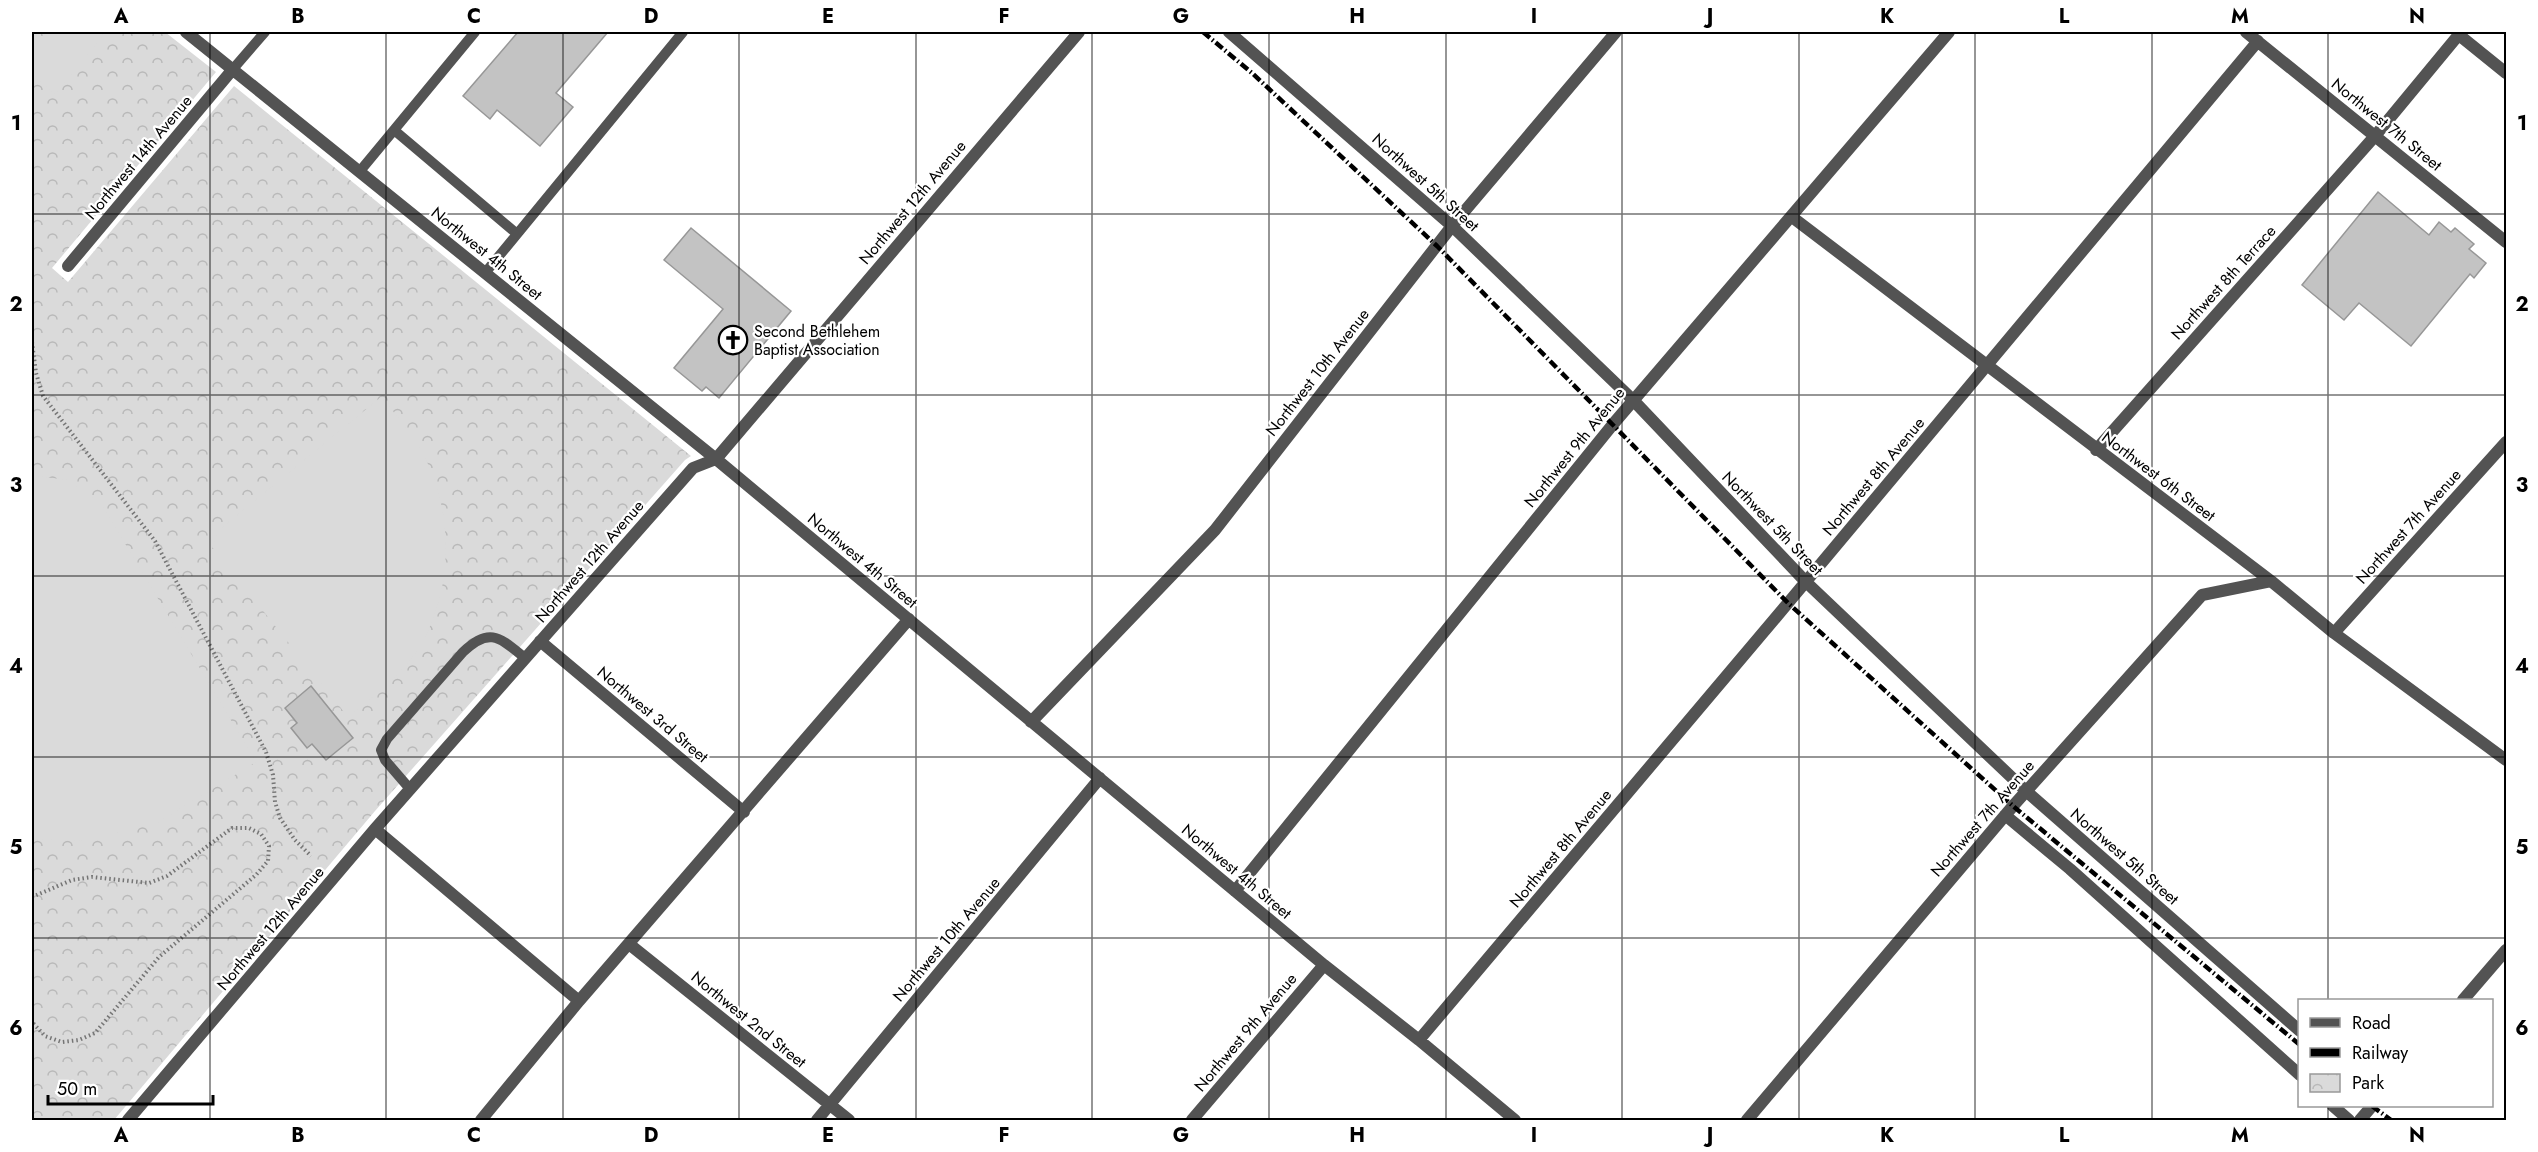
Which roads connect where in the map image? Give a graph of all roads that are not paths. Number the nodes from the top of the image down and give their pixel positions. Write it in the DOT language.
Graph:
graph roads {
  1 [pos="186,32"];
  2 [pos="264,32"];
  3 [pos="475,32"];
  4 [pos="683,32"];
  5 [pos="1079,32"];
  6 [pos="1229,32"];
  7 [pos="1616,32"];
  8 [pos="1949,32"];
  9 [pos="2246,32"];
  10 [pos="2460,33"];
  11 [pos="2258,41"];
  12 [pos="233,69"];
  13 [pos="2506,73"];
  14 [pos="394,130"];
  15 [pos="2375,136"];
  16 [pos="360,171"];
  17 [pos="1792,217"];
  18 [pos="1452,226"];
  19 [pos="516,233"];
  20 [pos="2506,242"];
  21 [pos="68,266"];
  22 [pos="485,273"];
  23 [pos="1988,366"];
  24 [pos="1633,400"];
  25 [pos="2506,442"];
  26 [pos="2096,450"];
  27 [pos="716,459"];
  28 [pos="2271,581"];
  29 [pos="1806,582"];
  30 [pos="909,619"];
  31 [pos="2334,633"];
  32 [pos="540,641"];
  33 [pos="525,658"];
  34 [pos="1031,722"];
  35 [pos="2506,760"];
  36 [pos="1100,778"];
  37 [pos="410,789"];
  38 [pos="2026,792"];
  39 [pos="744,812"];
  40 [pos="2005,815"];
  41 [pos="375,828"];
  42 [pos="1235,891"];
  43 [pos="628,944"];
  44 [pos="2506,950"];
  45 [pos="1324,965"];
  46 [pos="2464,999"];
  47 [pos="579,1001"];
  48 [pos="2298,1029"];
  49 [pos="1419,1040"];
  50 [pos="2298,1073"];
  51 [pos="830,1105"];
  52 [pos="2334,1107"];
  53 [pos="2371,1107"];
  54 [pos="128,1120"];
  55 [pos="481,1120"];
  56 [pos="817,1120"];
  57 [pos="849,1120"];
  58 [pos="1192,1120"];
  59 [pos="1515,1120"];
  60 [pos="1747,1120"];
  61 [pos="2349,1120"];
  62 [pos="2360,1120"];
  1 -- 12 [label="street, Northwest 4th Street"];
  2 -- 12 [label="lane"];
  3 -- 14 [label="lane"];
  4 -- 19 [label="lane"];
  5 -- 27 [label="street, Northwest 12th Avenue"];
  6 -- 18 [label="street, Northwest 5th Street"];
  7 -- 18 [label="street, Northwest 10th Avenue"];
  8 -- 17 [label="street, Northwest 9th Avenue"];
  9 -- 11 [label="street, Northwest 7th Street"];
  10 -- 13 [label="street"];
  10 -- 15 [label="street"];
  11 -- 15 [label="street, Northwest 7th Street"];
  11 -- 23 [label="street, Northwest 8th Avenue"];
  12 -- 16 [label="street, Northwest 4th Street"];
  12 -- 21 [label="street, Northwest 14th Avenue"];
  14 -- 16 [label="lane"];
  14 -- 19 [label="lane"];
  15 -- 20 [label="street, Northwest 7th Street"];
  15 -- 26 [label="street, Northwest 8th Terrace"];
  16 -- 22 [label="street, Northwest 4th Street"];
  17 -- 23 [label="street, Northwest 6th Street"];
  17 -- 24 [label="street, Northwest 9th Avenue"];
  18 -- 24 [label="street, Northwest 5th Street"];
  18 -- 34 [label="street, Northwest 10th Avenue"];
  19 -- 22 [label="lane"];
  22 -- 27 [label="street, Northwest 4th Street"];
  23 -- 26 [label="street, Northwest 6th Street"];
  23 -- 29 [label="street, Northwest 8th Avenue"];
  24 -- 29 [label="street, Northwest 5th Street"];
  24 -- 42 [label="street, Northwest 9th Avenue"];
  25 -- 31 [label="street, Northwest 7th Avenue"];
  26 -- 28 [label="street, Northwest 6th Street"];
  27 -- 30 [label="street, Northwest 4th Street"];
  27 -- 32 [label="street, Northwest 12th Avenue"];
  28 -- 31 [label="street, Northwest 6th Street"];
  28 -- 38 [label="street, Northwest 7th Avenue"];
  29 -- 38 [label="street, Northwest 5th Street"];
  29 -- 49 [label="street, Northwest 8th Avenue"];
  30 -- 34 [label="street, Northwest 4th Street"];
  30 -- 39 [label="street"];
  31 -- 35 [label="street, Northwest 6th Street"];
  32 -- 33 [label="street, Northwest 12th Avenue"];
  32 -- 39 [label="street, Northwest 3rd Street"];
  33 -- 37 [label="street, Northwest 12th Avenue"];
  33 -- 37 [label="lane"];
  34 -- 36 [label="street, Northwest 4th Street"];
  36 -- 42 [label="street, Northwest 4th Street"];
  36 -- 51 [label="street, Northwest 10th Avenue"];
  37 -- 41 [label="street, Northwest 12th Avenue"];
  38 -- 40 [label="street, Northwest 7th Avenue"];
  38 -- 48 [label="street, Northwest 5th Street"];
  39 -- 43 [label="street"];
  40 -- 50 [label="street"];
  40 -- 60 [label="street, Northwest 7th Avenue"];
  41 -- 47 [label="street"];
  41 -- 54 [label="street, Northwest 12th Avenue"];
  42 -- 45 [label="street, Northwest 4th Street"];
  43 -- 47 [label="street"];
  43 -- 51 [label="street, Northwest 2nd Street"];
  44 -- 46 [label="street"];
  45 -- 49 [label="street, Northwest 4th Street"];
  45 -- 58 [label="street, Northwest 9th Avenue"];
  47 -- 55 [label="street"];
  49 -- 59 [label="street, Northwest 4th Street"];
  51 -- 56 [label="street, Northwest 10th Avenue"];
  51 -- 57 [label="street, Northwest 2nd Street"];
  52 -- 61 [label="street"];
  53 -- 62 [label="street"];
}
